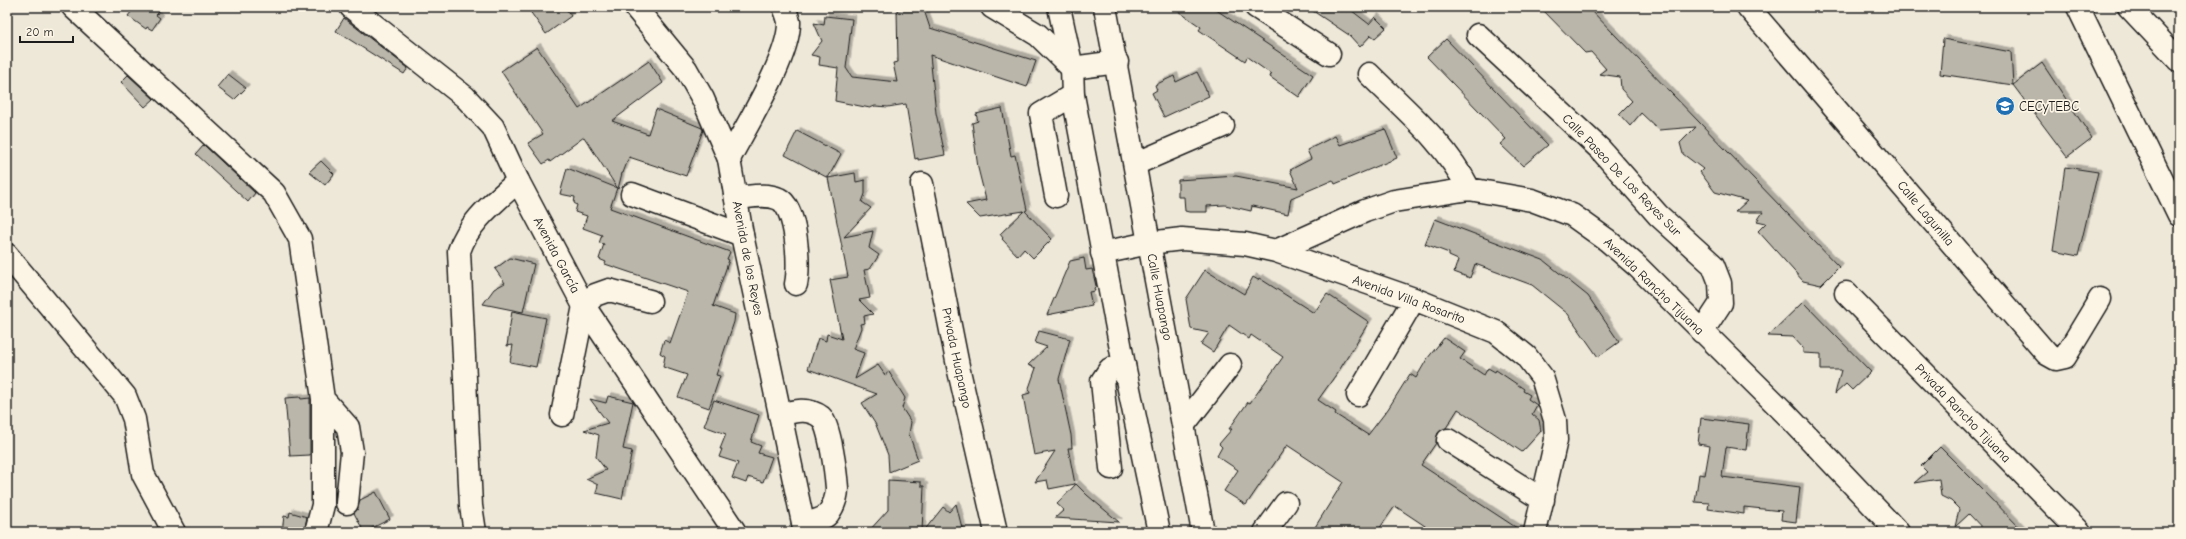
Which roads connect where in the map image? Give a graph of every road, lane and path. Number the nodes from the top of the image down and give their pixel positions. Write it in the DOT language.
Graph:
graph roads {
  1 [pos="73,7"];
  2 [pos="351,7"];
  3 [pos="635,7"];
  4 [pos="784,7"];
  5 [pos="992,7"];
  6 [pos="1058,7"];
  7 [pos="1105,7"];
  8 [pos="1256,7"];
  9 [pos="2129,7"];
  10 [pos="2079,8"];
  11 [pos="1754,9"];
  12 [pos="1478,35"];
  13 [pos="1329,54"];
  14 [pos="2179,60"];
  15 [pos="1117,62"];
  16 [pos="1072,68"];
  17 [pos="1369,74"];
  18 [pos="1073,95"];
  19 [pos="1222,126"];
  20 [pos="729,159"];
  21 [pos="1135,164"];
  22 [pos="518,180"];
  23 [pos="922,184"];
  24 [pos="1469,189"];
  25 [pos="632,194"];
  26 [pos="1056,196"];
  27 [pos="736,198"];
  28 [pos="2179,215"];
  29 [pos="742,235"];
  30 [pos="1149,243"];
  31 [pos="1276,251"];
  32 [pos="1102,253"];
  33 [pos="7,255"];
  34 [pos="796,284"];
  35 [pos="1846,293"];
  36 [pos="1414,299"];
  37 [pos="2100,299"];
  38 [pos="650,301"];
  39 [pos="584,306"];
  40 [pos="1702,332"];
  41 [pos="1124,365"];
  42 [pos="1230,365"];
  43 [pos="1358,394"];
  44 [pos="323,399"];
  45 [pos="562,415"];
  46 [pos="780,415"];
  47 [pos="1184,424"];
  48 [pos="1448,440"];
  49 [pos="1111,468"];
  50 [pos="1543,500"];
  51 [pos="347,503"];
  52 [pos="1286,503"];
  53 [pos="804,528"];
  54 [pos="174,532"];
  55 [pos="316,532"];
  56 [pos="476,532"];
  57 [pos="736,532"];
  58 [pos="996,532"];
  59 [pos="1159,532"];
  60 [pos="1203,532"];
  61 [pos="1265,532"];
  62 [pos="1535,532"];
  63 [pos="1898,532"];
  64 [pos="2080,532"];
  1 -- 44 [label="street"];
  2 -- 22 [label="street, Avenida García"];
  3 -- 20 [label="street, Avenida de los Reyes"];
  4 -- 20 [label="street"];
  5 -- 16 [label="street"];
  6 -- 16 [label="street"];
  7 -- 15 [label="street, Calle Huapango"];
  8 -- 13 [label="street"];
  9 -- 14 [label="street"];
  10 -- 28 [label="street"];
  11 -- 37 [label="street, Calle Lagunilla"];
  12 -- 40 [label="street, Calle Paseo De Los Reyes Sur"];
  15 -- 16 [label="street"];
  15 -- 21 [label="street, Calle Huapango"];
  16 -- 18 [label="street"];
  17 -- 24 [label="street"];
  18 -- 26 [label="street"];
  18 -- 32 [label="street"];
  19 -- 21 [label="street"];
  20 -- 27 [label="street, Avenida de los Reyes"];
  21 -- 30 [label="street, Calle Huapango"];
  22 -- 39 [label="street, Avenida García"];
  22 -- 56 [label="street"];
  23 -- 58 [label="street, Privada Huapango"];
  24 -- 31 [label="street, Avenida Rancho Tijuana"];
  24 -- 40 [label="street, Avenida Rancho Tijuana"];
  25 -- 29 [label="street"];
  27 -- 29 [label="street, Avenida de los Reyes"];
  27 -- 34 [label="street"];
  29 -- 46 [label="street, Avenida de los Reyes"];
  30 -- 31 [label="street, Avenida Villa Rosarito"];
  30 -- 32 [label="street, Avenida Villa Rosarito"];
  30 -- 47 [label="street, Calle Huapango"];
  31 -- 36 [label="street, Avenida Villa Rosarito"];
  32 -- 41 [label="street"];
  33 -- 54 [label="street"];
  35 -- 64 [label="street, Privada Rancho Tijuana"];
  36 -- 43 [label="street"];
  36 -- 50 [label="street, Avenida Villa Rosarito"];
  38 -- 39 [label="street"];
  39 -- 45 [label="street"];
  39 -- 57 [label="street, Avenida García"];
  40 -- 63 [label="street, Avenida Rancho Tijuana"];
  41 -- 49 [label="street"];
  41 -- 59 [label="street"];
  42 -- 47 [label="street"];
  44 -- 51 [label="street"];
  44 -- 55 [label="street"];
  46 -- 53 [label="street, Avenida de los Reyes"];
  46 -- 53 [label="street"];
  47 -- 60 [label="street, Calle Huapango"];
  48 -- 50 [label="street"];
  50 -- 62 [label="street, Avenida Villa Rosarito"];
  52 -- 61 [label="street"];
}
